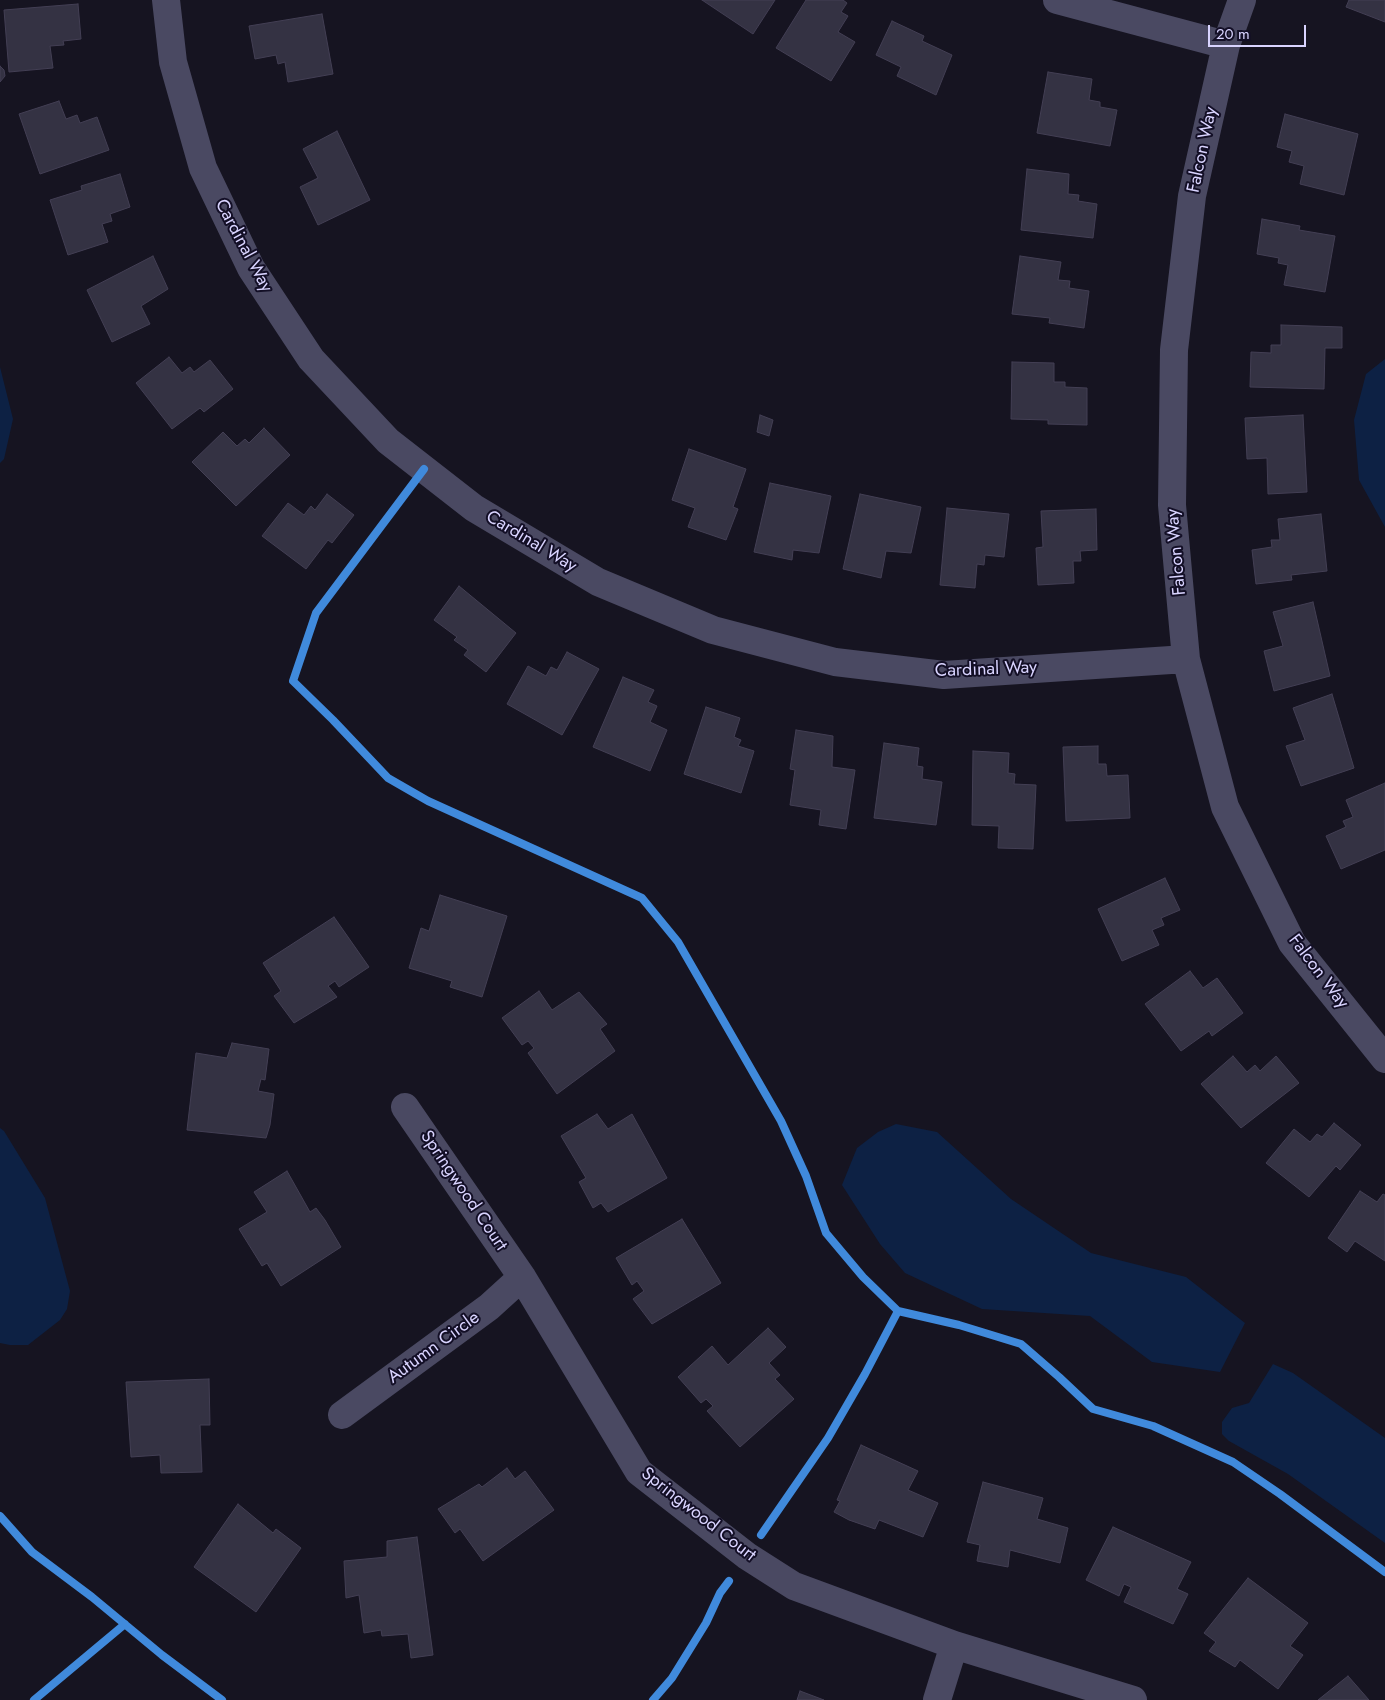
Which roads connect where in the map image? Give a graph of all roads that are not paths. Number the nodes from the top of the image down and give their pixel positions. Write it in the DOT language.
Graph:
graph roads {
  1 [pos="166,0"];
  2 [pos="1057,0"];
  3 [pos="1242,0"];
  4 [pos="1226,45"];
  5 [pos="1186,659"];
  6 [pos="1385,1059"];
  7 [pos="405,1107"];
  8 [pos="522,1277"];
  9 [pos="342,1415"];
  10 [pos="954,1645"];
  11 [pos="937,1700"];
  12 [pos="1133,1700"];
  1 -- 5 [label="street, Cardinal Way"];
  2 -- 4 [label="street"];
  3 -- 4 [label="street, Falcon Way"];
  4 -- 5 [label="street, Falcon Way"];
  5 -- 6 [label="street, Falcon Way"];
  7 -- 8 [label="street, Springwood Court"];
  8 -- 9 [label="street, Autumn Circle"];
  8 -- 10 [label="street, Springwood Court"];
  10 -- 11 [label="street"];
  10 -- 12 [label="street, Springwood Court"];
}
